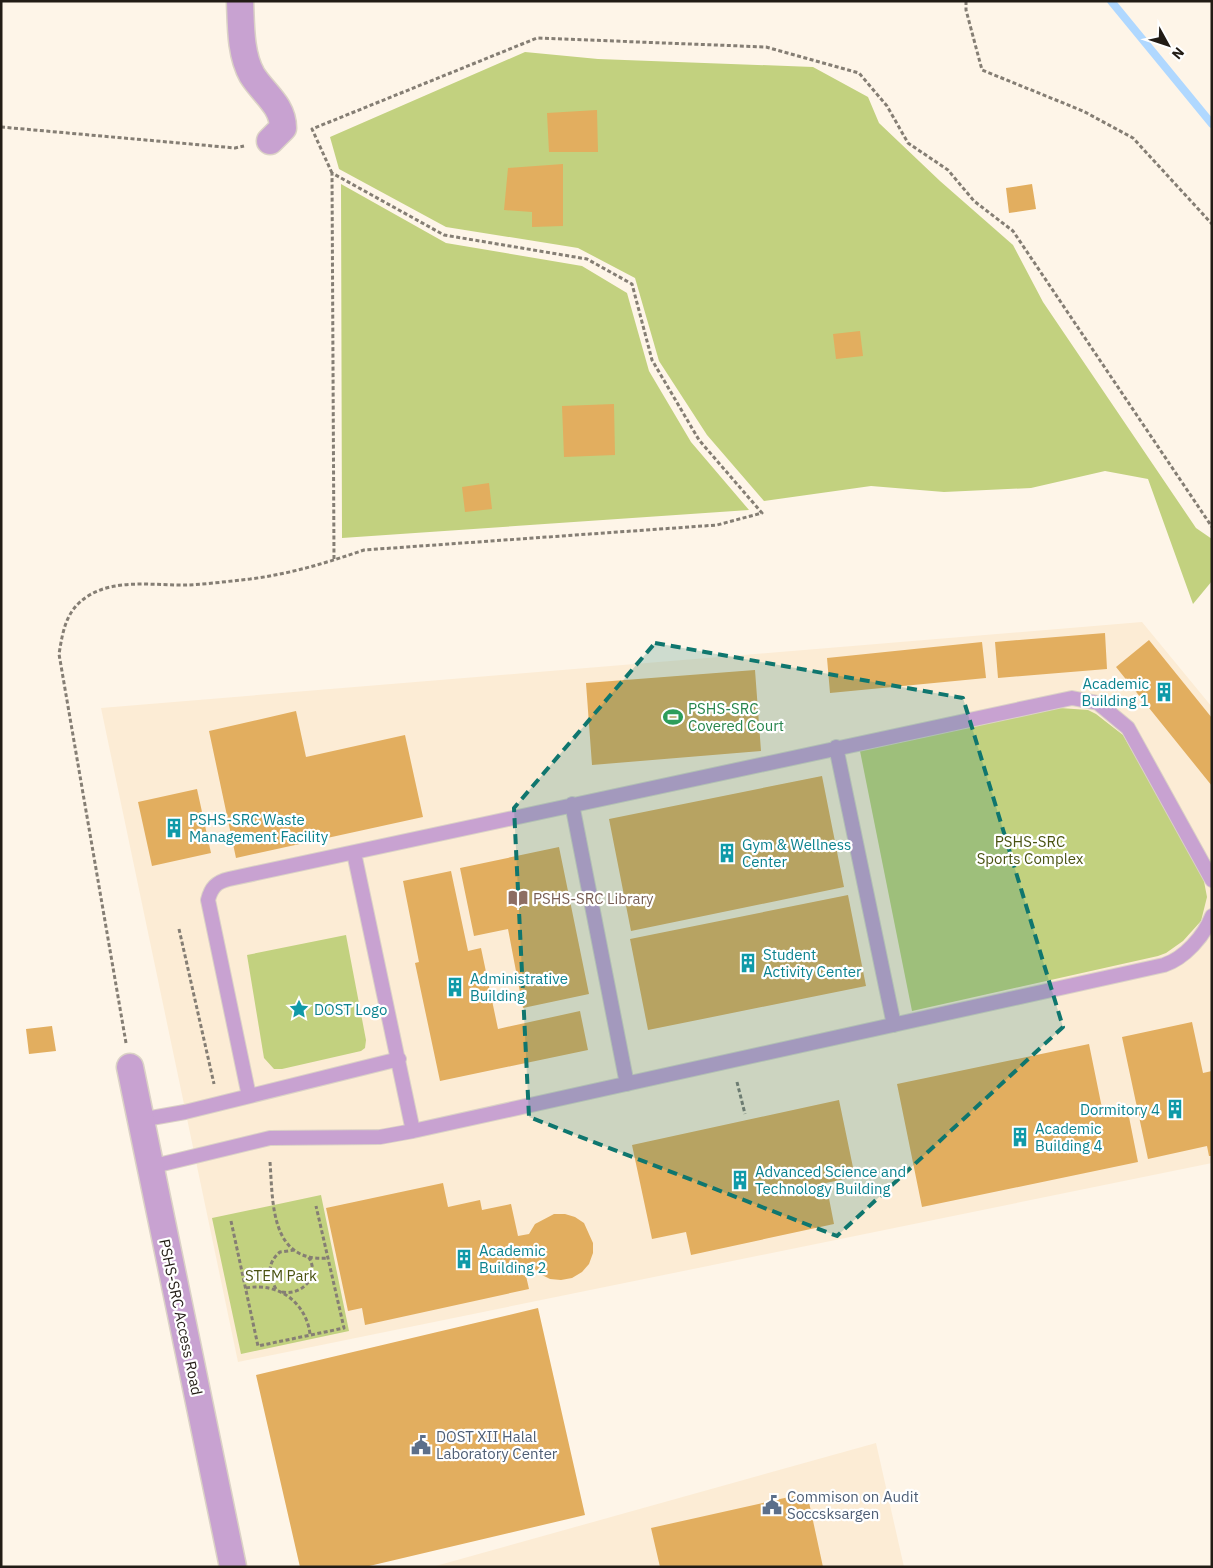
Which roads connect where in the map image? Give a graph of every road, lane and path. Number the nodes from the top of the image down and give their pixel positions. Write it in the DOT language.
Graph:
graph roads {
  1 [pos="240,1"];
  2 [pos="966,1"];
  3 [pos="1,127"];
  4 [pos="270,142"];
  5 [pos="332,173"];
  6 [pos="1212,224"];
  7 [pos="1212,527"];
  8 [pos="334,560"];
  9 [pos="836,747"];
  10 [pos="572,804"];
  11 [pos="354,853"];
  12 [pos="1212,880"];
  13 [pos="1212,916"];
  14 [pos="179,930"];
  15 [pos="894,1025"];
  16 [pos="399,1058"];
  17 [pos="130,1067"];
  18 [pos="737,1082"];
  19 [pos="627,1084"];
  20 [pos="249,1096"];
  21 [pos="219,1104"];
  22 [pos="745,1114"];
  23 [pos="140,1120"];
  24 [pos="413,1131"];
  25 [pos="270,1162"];
  26 [pos="150,1167"];
  27 [pos="316,1206"];
  28 [pos="231,1221"];
  29 [pos="298,1251"];
  30 [pos="307,1255"];
  31 [pos="328,1258"];
  32 [pos="246,1288"];
  33 [pos="278,1290"];
  34 [pos="310,1334"];
  35 [pos="233,1567"];
  1 -- 4 [label="street"];
  2 -- 6 [label="path"];
  3 -- 4 [label="path"];
  5 -- 7 [label="path"];
  5 -- 8 [label="path"];
  5 -- 8 [label="path"];
  8 -- 17 [label="path"];
  9 -- 10 [label="lane"];
  9 -- 12 [label="lane"];
  9 -- 15 [label="lane"];
  10 -- 11 [label="lane"];
  10 -- 19 [label="lane"];
  11 -- 16 [label="lane"];
  11 -- 20 [label="lane"];
  13 -- 15 [label="lane"];
  14 -- 21 [label="path"];
  15 -- 19 [label="lane"];
  16 -- 20 [label="lane"];
  16 -- 24 [label="lane"];
  17 -- 23 [label="street, PSHS-SRC Access Road"];
  18 -- 22 [label="path"];
  19 -- 24 [label="lane"];
  20 -- 21 [label="lane"];
  21 -- 23 [label="lane"];
  23 -- 26 [label="street, PSHS-SRC Access Road"];
  24 -- 26 [label="lane"];
  25 -- 29 [label="path"];
  26 -- 35 [label="street, PSHS-SRC Access Road"];
  27 -- 31 [label="path"];
  28 -- 32 [label="path"];
  29 -- 30 [label="path"];
  29 -- 33 [label="path"];
  30 -- 31 [label="path"];
  30 -- 33 [label="path"];
  31 -- 34 [label="path"];
  32 -- 33 [label="path"];
  32 -- 34 [label="path"];
  33 -- 34 [label="path"];
}
